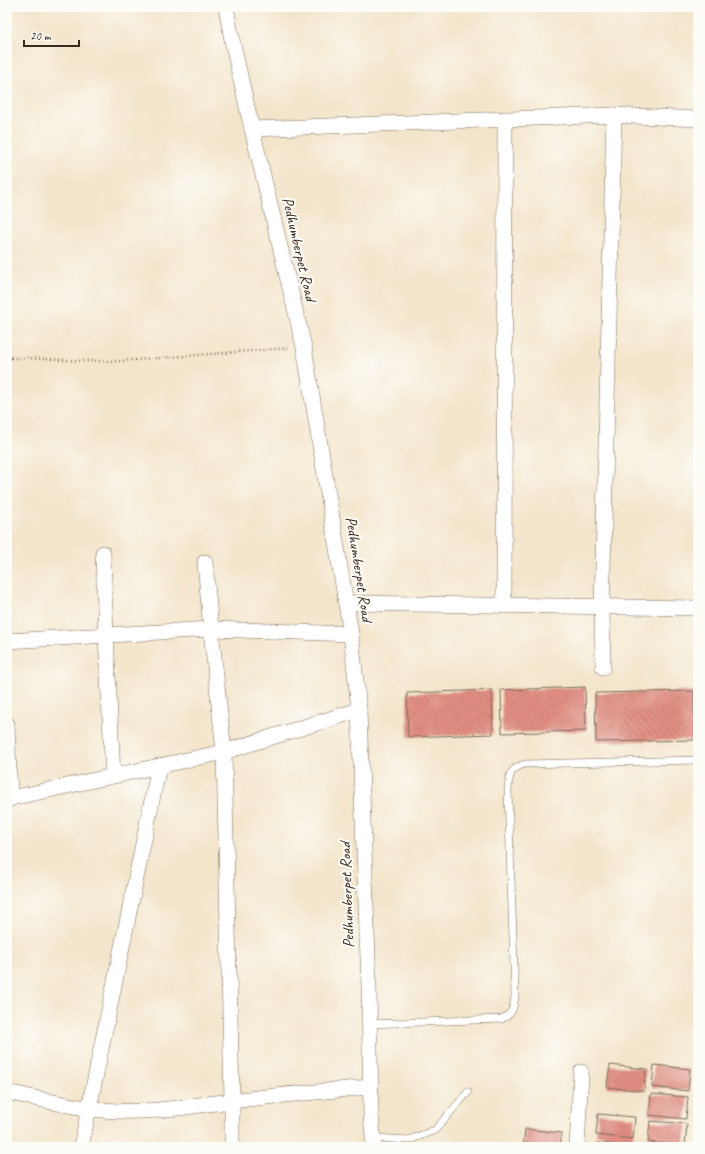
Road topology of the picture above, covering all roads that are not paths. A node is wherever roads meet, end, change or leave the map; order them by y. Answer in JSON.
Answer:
{"nodes":[{"id":1,"x":226,"y":7,"type":"edge"},
{"id":2,"x":614,"y":115,"type":"junction"},
{"id":3,"x":505,"y":119,"type":"junction"},
{"id":4,"x":698,"y":119,"type":"edge"},
{"id":5,"x":252,"y":129,"type":"junction"},
{"id":6,"x":103,"y":553,"type":"dead end"},
{"id":7,"x":206,"y":562,"type":"dead end"},
{"id":8,"x":346,"y":603,"type":"junction"},
{"id":9,"x":504,"y":605,"type":"junction"},
{"id":10,"x":602,"y":607,"type":"junction"},
{"id":11,"x":698,"y":608,"type":"edge"},
{"id":12,"x":211,"y":629,"type":"junction"},
{"id":13,"x":351,"y":634,"type":"junction"},
{"id":14,"x":106,"y":635,"type":"junction"},
{"id":15,"x":7,"y":641,"type":"edge"},
{"id":16,"x":603,"y":667,"type":"dead end"},
{"id":17,"x":359,"y":710,"type":"junction"},
{"id":18,"x":7,"y":724,"type":"edge"},
{"id":19,"x":224,"y":752,"type":"junction"},
{"id":20,"x":698,"y":760,"type":"edge"},
{"id":21,"x":159,"y":766,"type":"junction"},
{"id":22,"x":113,"y":776,"type":"junction"},
{"id":23,"x":9,"y":799,"type":"edge"},
{"id":24,"x":369,"y":1024,"type":"junction"},
{"id":25,"x":581,"y":1072,"type":"dead end"},
{"id":26,"x":371,"y":1087,"type":"junction"},
{"id":27,"x":7,"y":1092,"type":"edge"},
{"id":28,"x":468,"y":1092,"type":"dead end"},
{"id":29,"x":232,"y":1101,"type":"junction"},
{"id":30,"x":89,"y":1108,"type":"junction"},
{"id":31,"x":374,"y":1142,"type":"edge"},
{"id":32,"x":81,"y":1147,"type":"edge"},
{"id":33,"x":232,"y":1147,"type":"edge"},
{"id":34,"x":577,"y":1147,"type":"edge"}],
"edges":[{"from":1,"to":5,"type":"street","name":"Pedhumberpet Road"},
{"from":2,"to":3,"type":"street"},
{"from":2,"to":4,"type":"street"},
{"from":2,"to":10,"type":"street"},
{"from":3,"to":5,"type":"street"},
{"from":3,"to":9,"type":"street"},
{"from":5,"to":8,"type":"street","name":"Pedhumberpet Road"},
{"from":6,"to":14,"type":"street"},
{"from":7,"to":12,"type":"street"},
{"from":8,"to":9,"type":"street"},
{"from":8,"to":13,"type":"street","name":"Pedhumberpet Road"},
{"from":9,"to":10,"type":"street"},
{"from":10,"to":11,"type":"street"},
{"from":10,"to":16,"type":"street"},
{"from":12,"to":13,"type":"street"},
{"from":12,"to":14,"type":"street"},
{"from":12,"to":19,"type":"street"},
{"from":13,"to":17,"type":"street","name":"Pedhumberpet Road"},
{"from":14,"to":15,"type":"street"},
{"from":14,"to":22,"type":"street"},
{"from":17,"to":19,"type":"street"},
{"from":17,"to":24,"type":"street","name":"Pedhumberpet Road"},
{"from":18,"to":23,"type":"street"},
{"from":19,"to":21,"type":"street"},
{"from":19,"to":29,"type":"street"},
{"from":20,"to":24,"type":"lane"},
{"from":21,"to":22,"type":"street"},
{"from":21,"to":30,"type":"street"},
{"from":22,"to":23,"type":"street"},
{"from":24,"to":26,"type":"street","name":"Pedhumberpet Road"},
{"from":25,"to":34,"type":"street"},
{"from":26,"to":29,"type":"street"},
{"from":26,"to":31,"type":"street","name":"Pedhumberpet Road"},
{"from":27,"to":30,"type":"street"},
{"from":28,"to":31,"type":"lane"},
{"from":29,"to":30,"type":"street"},
{"from":29,"to":33,"type":"street"},
{"from":30,"to":32,"type":"street"}]}
